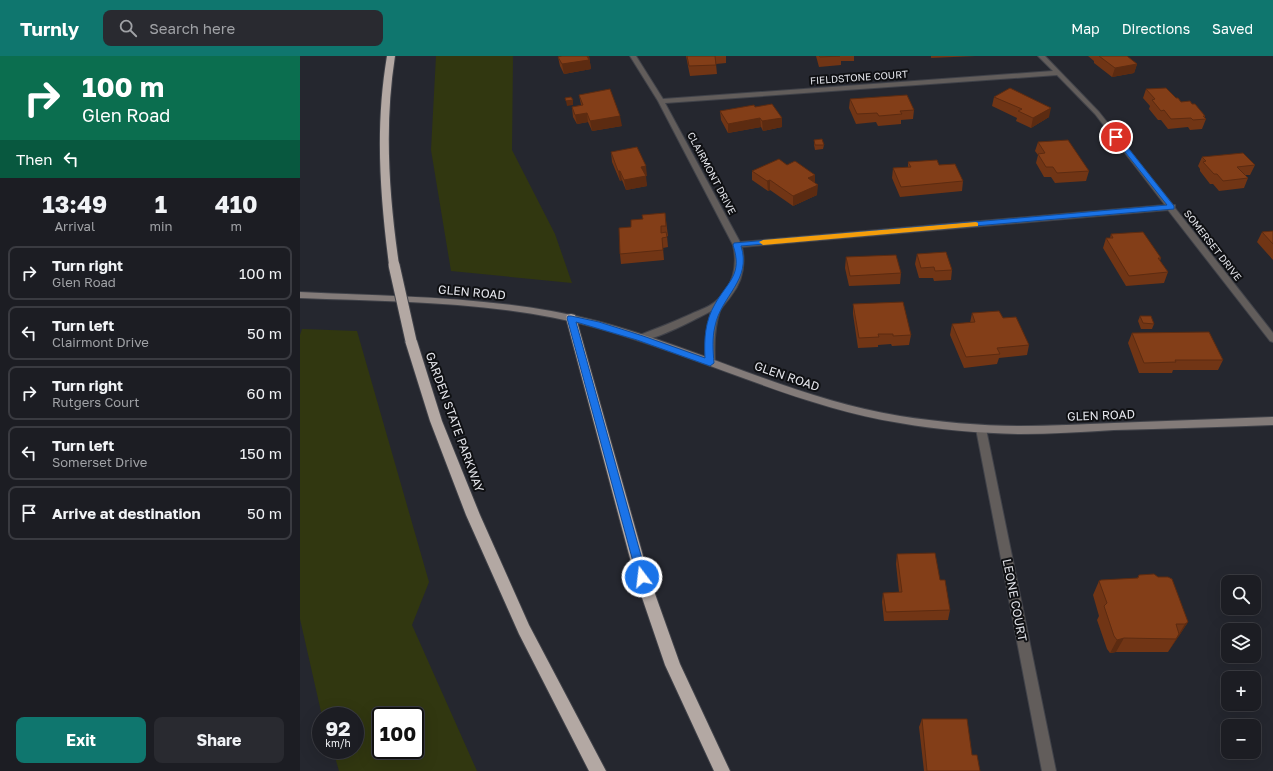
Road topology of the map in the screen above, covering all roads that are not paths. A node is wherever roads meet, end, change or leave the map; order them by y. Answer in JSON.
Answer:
{"nodes":[{"id":1,"x":391,"y":56,"type":"edge"},
{"id":2,"x":633,"y":56,"type":"edge"},
{"id":3,"x":1041,"y":56,"type":"edge"},
{"id":4,"x":1058,"y":73,"type":"junction"},
{"id":5,"x":661,"y":100,"type":"junction"},
{"id":6,"x":1172,"y":207,"type":"junction"},
{"id":7,"x":737,"y":245,"type":"junction"},
{"id":8,"x":300,"y":295,"type":"edge"},
{"id":9,"x":719,"y":304,"type":"junction"},
{"id":10,"x":571,"y":318,"type":"junction"},
{"id":11,"x":640,"y":338,"type":"junction"},
{"id":12,"x":1273,"y":339,"type":"edge"},
{"id":13,"x":710,"y":363,"type":"junction"},
{"id":14,"x":1273,"y":421,"type":"edge"},
{"id":15,"x":981,"y":429,"type":"junction"},
{"id":16,"x":598,"y":771,"type":"edge"},
{"id":17,"x":722,"y":771,"type":"edge"},
{"id":18,"x":1049,"y":771,"type":"edge"}],
"edges":[{"from":1,"to":16,"type":"highway","name":"GARDEN STATE PARKWAY","bridge":true},
{"from":2,"to":5,"type":"street","name":"CLAIRMONT DRIVE"},
{"from":3,"to":4,"type":"street","name":"SOMERSET DRIVE"},
{"from":4,"to":5,"type":"street","name":"FIELDSTONE COURT"},
{"from":4,"to":6,"type":"street","name":"SOMERSET DRIVE"},
{"from":5,"to":7,"type":"street","name":"CLAIRMONT DRIVE"},
{"from":6,"to":7,"type":"street"},
{"from":6,"to":12,"type":"street","name":"SOMERSET DRIVE"},
{"from":7,"to":9,"type":"street","name":"CLAIRMONT DRIVE"},
{"from":8,"to":10,"type":"main road","name":"GLEN ROAD"},
{"from":9,"to":11,"type":"street","name":"CLAIRMONT DRIVE"},
{"from":9,"to":13,"type":"street","name":"CLAIRMONT DRIVE"},
{"from":10,"to":11,"type":"main road","name":"GLEN ROAD"},
{"from":10,"to":17,"type":"highway"},
{"from":11,"to":13,"type":"main road","name":"GLEN ROAD"},
{"from":13,"to":15,"type":"main road","name":"GLEN ROAD"},
{"from":14,"to":15,"type":"main road","name":"GLEN ROAD"},
{"from":15,"to":18,"type":"street","name":"LEONE COURT"}]}
